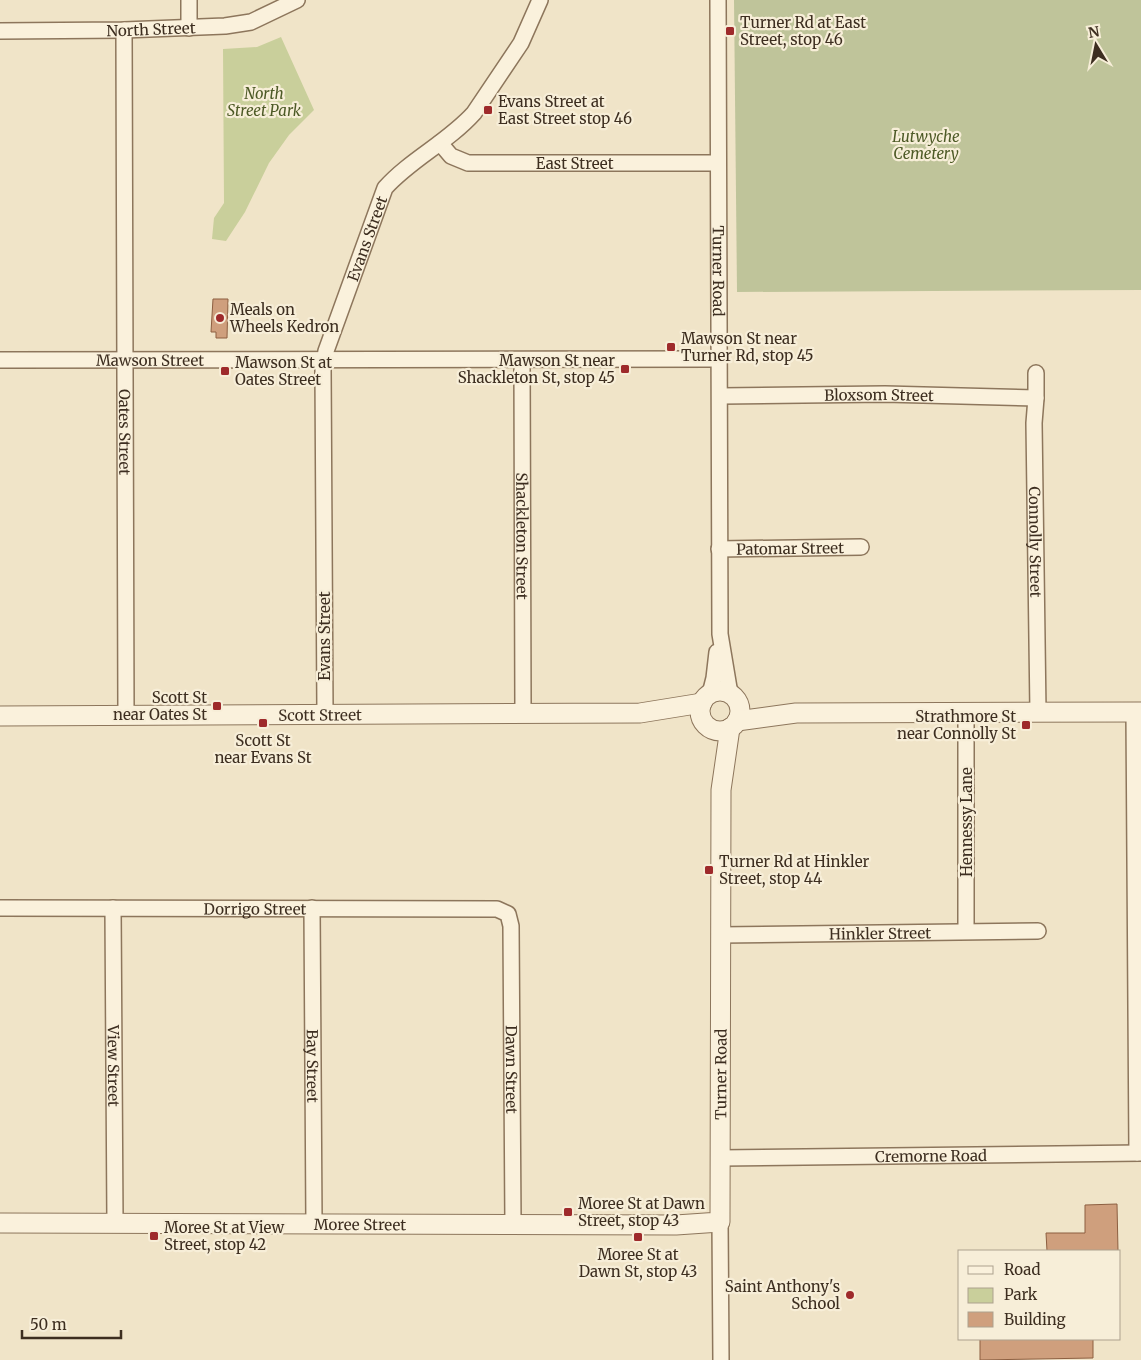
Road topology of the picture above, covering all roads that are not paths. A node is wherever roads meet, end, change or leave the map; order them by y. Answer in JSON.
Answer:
{"nodes":[{"id":1,"x":189,"y":0,"type":"edge"},
{"id":2,"x":297,"y":0,"type":"edge"},
{"id":3,"x":540,"y":0,"type":"edge"},
{"id":4,"x":718,"y":0,"type":"edge"},
{"id":5,"x":189,"y":28,"type":"junction"},
{"id":6,"x":124,"y":30,"type":"junction"},
{"id":7,"x":0,"y":31,"type":"edge"},
{"id":8,"x":440,"y":142,"type":"junction"},
{"id":9,"x":718,"y":163,"type":"junction"},
{"id":10,"x":720,"y":359,"type":"junction"},
{"id":11,"x":0,"y":360,"type":"edge"},
{"id":12,"x":124,"y":360,"type":"junction"},
{"id":13,"x":324,"y":360,"type":"junction"},
{"id":14,"x":522,"y":360,"type":"junction"},
{"id":15,"x":1036,"y":373,"type":"dead end"},
{"id":16,"x":720,"y":396,"type":"junction"},
{"id":17,"x":1036,"y":398,"type":"junction"},
{"id":18,"x":861,"y":547,"type":"dead end"},
{"id":19,"x":719,"y":549,"type":"junction"},
{"id":20,"x":720,"y":634,"type":"junction"},
{"id":21,"x":734,"y":698,"type":"junction"},
{"id":22,"x":706,"y":711,"type":"junction"},
{"id":23,"x":966,"y":712,"type":"junction"},
{"id":24,"x":1038,"y":712,"type":"junction"},
{"id":25,"x":1138,"y":712,"type":"edge"},
{"id":26,"x":325,"y":713,"type":"junction"},
{"id":27,"x":523,"y":713,"type":"junction"},
{"id":28,"x":796,"y":713,"type":"junction"},
{"id":29,"x":0,"y":716,"type":"edge"},
{"id":30,"x":126,"y":716,"type":"junction"},
{"id":31,"x":734,"y":725,"type":"junction"},
{"id":32,"x":721,"y":790,"type":"junction"},
{"id":33,"x":0,"y":908,"type":"edge"},
{"id":34,"x":113,"y":908,"type":"junction"},
{"id":35,"x":312,"y":908,"type":"junction"},
{"id":36,"x":508,"y":914,"type":"joint"},
{"id":37,"x":966,"y":931,"type":"junction"},
{"id":38,"x":1038,"y":931,"type":"dead end"},
{"id":39,"x":720,"y":935,"type":"junction"},
{"id":40,"x":1139,"y":1153,"type":"edge"},
{"id":41,"x":721,"y":1158,"type":"junction"},
{"id":42,"x":720,"y":1222,"type":"junction"},
{"id":43,"x":0,"y":1223,"type":"edge"},
{"id":44,"x":115,"y":1224,"type":"junction"},
{"id":45,"x":314,"y":1224,"type":"junction"},
{"id":46,"x":513,"y":1224,"type":"junction"},
{"id":47,"x":721,"y":1360,"type":"edge"}],
"edges":[{"from":1,"to":5,"type":"street"},
{"from":2,"to":5,"type":"street","name":"North Street"},
{"from":3,"to":8,"type":"street","name":"Evans Street"},
{"from":4,"to":9,"type":"street","name":"Turner Road"},
{"from":5,"to":6,"type":"street","name":"North Street"},
{"from":6,"to":7,"type":"street","name":"North Street"},
{"from":6,"to":12,"type":"street","name":"Oates Street"},
{"from":8,"to":9,"type":"street","name":"East Street"},
{"from":8,"to":13,"type":"street","name":"Evans Street"},
{"from":9,"to":10,"type":"street","name":"Turner Road"},
{"from":10,"to":14,"type":"street","name":"Mawson Street"},
{"from":10,"to":16,"type":"street","name":"Turner Road"},
{"from":11,"to":12,"type":"street","name":"Mawson Street"},
{"from":12,"to":13,"type":"street","name":"Mawson Street"},
{"from":12,"to":30,"type":"street","name":"Oates Street"},
{"from":13,"to":14,"type":"street","name":"Mawson Street"},
{"from":13,"to":26,"type":"street","name":"Evans Street"},
{"from":14,"to":27,"type":"street","name":"Shackleton Street"},
{"from":15,"to":17,"type":"street","name":"Connolly Street"},
{"from":16,"to":17,"type":"street","name":"Bloxsom Street"},
{"from":16,"to":19,"type":"street","name":"Turner Road"},
{"from":17,"to":24,"type":"street","name":"Connolly Street"},
{"from":18,"to":19,"type":"street","name":"Patomar Street"},
{"from":19,"to":20,"type":"street","name":"Turner Road"},
{"from":20,"to":21,"type":"street","name":"Turner Road"},
{"from":20,"to":22,"type":"street","name":"Turner Road"},
{"from":21,"to":22,"type":"street"},
{"from":21,"to":28,"type":"street"},
{"from":21,"to":31,"type":"street","name":"Turner Road"},
{"from":22,"to":27,"type":"street","name":"Scott Street"},
{"from":22,"to":31,"type":"street"},
{"from":22,"to":32,"type":"street","name":"Turner Road"},
{"from":23,"to":24,"type":"street"},
{"from":23,"to":28,"type":"street"},
{"from":23,"to":37,"type":"street","name":"Hennessy Lane"},
{"from":24,"to":25,"type":"street"},
{"from":25,"to":40,"type":"street"},
{"from":26,"to":27,"type":"street","name":"Scott Street"},
{"from":26,"to":30,"type":"street","name":"Scott Street"},
{"from":28,"to":31,"type":"street"},
{"from":29,"to":30,"type":"street","name":"Scott Street"},
{"from":31,"to":32,"type":"street","name":"Turner Road"},
{"from":32,"to":39,"type":"street","name":"Turner Road"},
{"from":33,"to":34,"type":"street","name":"Dorrigo Street"},
{"from":34,"to":35,"type":"street","name":"Dorrigo Street"},
{"from":34,"to":44,"type":"street","name":"View Street"},
{"from":35,"to":36,"type":"street","name":"Dorrigo Street"},
{"from":35,"to":45,"type":"street","name":"Bay Street"},
{"from":36,"to":46,"type":"street","name":"Dawn Street"},
{"from":37,"to":38,"type":"street","name":"Hinkler Street"},
{"from":37,"to":39,"type":"street","name":"Hinkler Street"},
{"from":39,"to":41,"type":"street","name":"Turner Road"},
{"from":40,"to":41,"type":"street","name":"Cremorne Road"},
{"from":41,"to":42,"type":"street","name":"Turner Road"},
{"from":42,"to":46,"type":"street","name":"Moree Street"},
{"from":42,"to":47,"type":"street","name":"Turner Road"},
{"from":43,"to":44,"type":"street","name":"Moree Street"},
{"from":44,"to":45,"type":"street","name":"Moree Street"},
{"from":45,"to":46,"type":"street","name":"Moree Street"}]}
